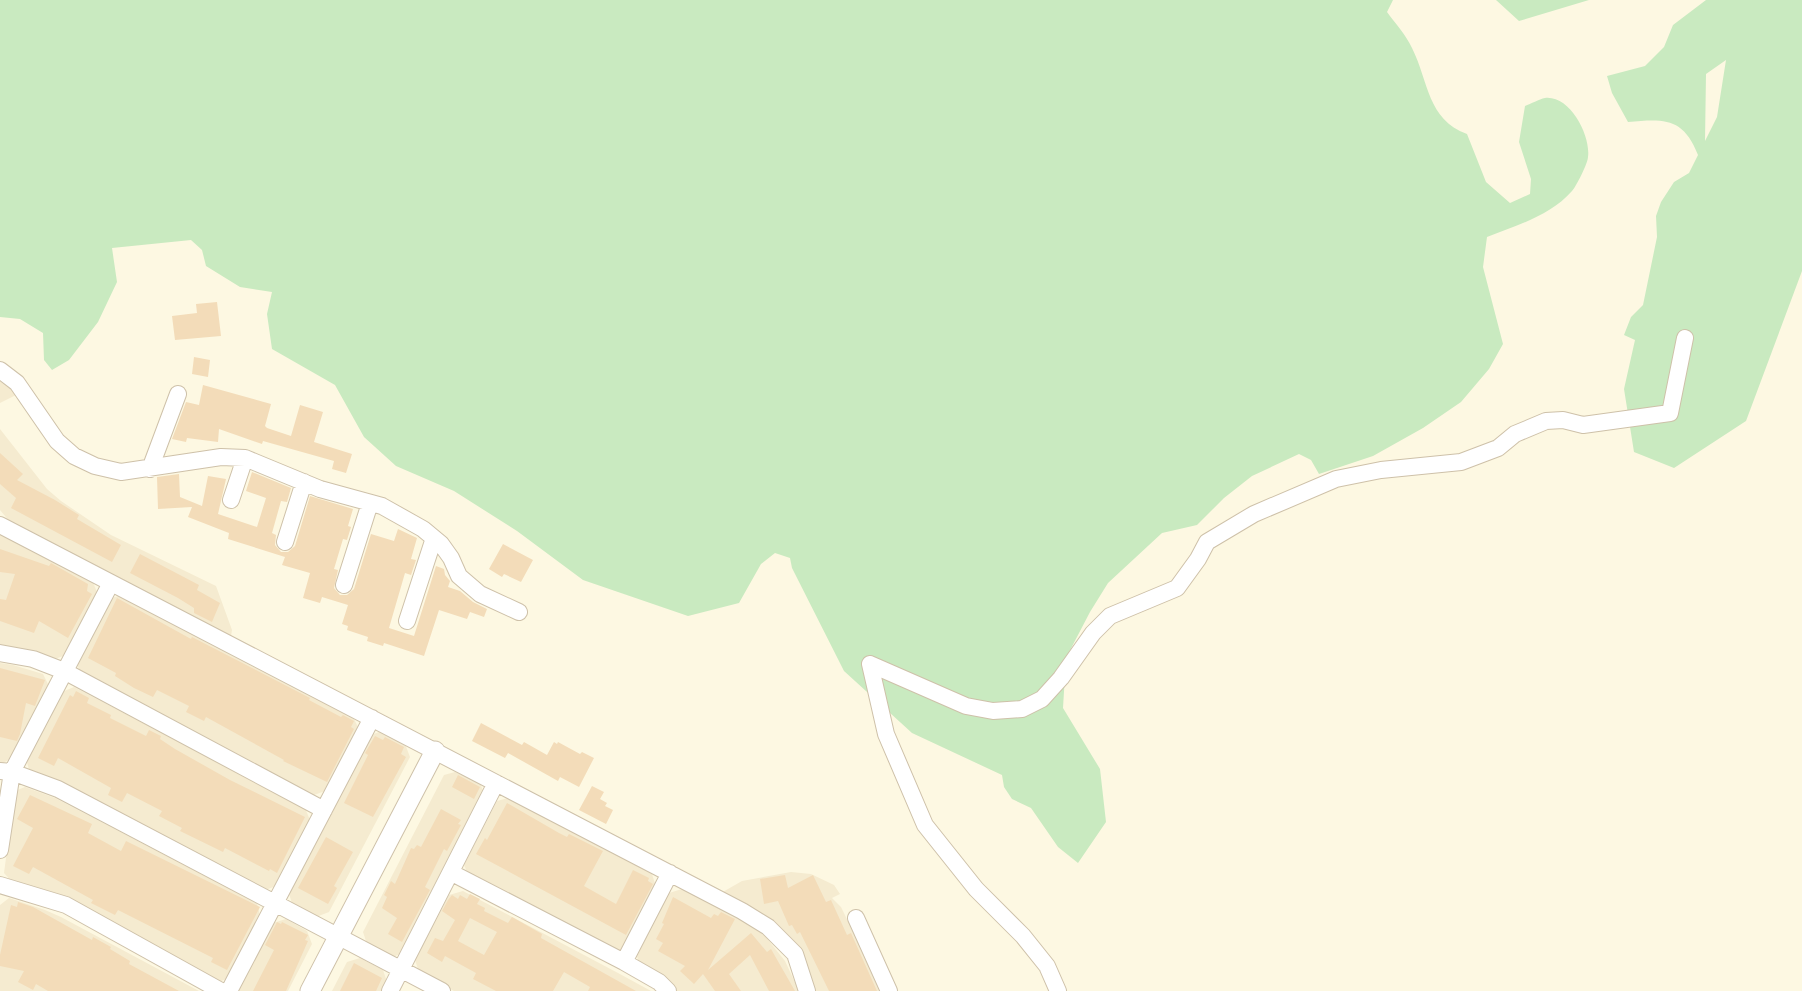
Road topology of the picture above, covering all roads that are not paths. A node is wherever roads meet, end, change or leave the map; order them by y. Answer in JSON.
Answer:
{"nodes":[{"id":1,"x":1685,"y":338,"type":"dead end"},
{"id":2,"x":0,"y":370,"type":"edge"},
{"id":3,"x":178,"y":394,"type":"dead end"},
{"id":4,"x":245,"y":458,"type":"junction"},
{"id":5,"x":150,"y":469,"type":"junction"},
{"id":6,"x":304,"y":482,"type":"junction"},
{"id":7,"x":231,"y":500,"type":"dead end"},
{"id":8,"x":370,"y":503,"type":"junction"},
{"id":9,"x":0,"y":525,"type":"edge"},
{"id":10,"x":433,"y":538,"type":"junction"},
{"id":11,"x":285,"y":542,"type":"dead end"},
{"id":12,"x":111,"y":583,"type":"junction"},
{"id":13,"x":344,"y":585,"type":"dead end"},
{"id":14,"x":519,"y":612,"type":"dead end"},
{"id":15,"x":407,"y":621,"type":"dead end"},
{"id":16,"x":0,"y":653,"type":"edge"},
{"id":17,"x":64,"y":671,"type":"junction"},
{"id":18,"x":372,"y":718,"type":"junction"},
{"id":19,"x":435,"y":751,"type":"junction"},
{"id":20,"x":6,"y":772,"type":"edge"},
{"id":21,"x":496,"y":783,"type":"junction"},
{"id":22,"x":324,"y":810,"type":"junction"},
{"id":23,"x":0,"y":850,"type":"edge"},
{"id":24,"x":452,"y":873,"type":"junction"},
{"id":25,"x":670,"y":873,"type":"junction"},
{"id":26,"x":0,"y":885,"type":"edge"},
{"id":27,"x":275,"y":904,"type":"junction"},
{"id":28,"x":856,"y":918,"type":"dead end"},
{"id":29,"x":339,"y":937,"type":"junction"},
{"id":30,"x":624,"y":962,"type":"junction"},
{"id":31,"x":400,"y":969,"type":"junction"},
{"id":32,"x":220,"y":991,"type":"edge"},
{"id":33,"x":229,"y":991,"type":"edge"},
{"id":34,"x":310,"y":991,"type":"edge"},
{"id":35,"x":390,"y":991,"type":"edge"},
{"id":36,"x":442,"y":991,"type":"edge"},
{"id":37,"x":668,"y":991,"type":"edge"},
{"id":38,"x":807,"y":991,"type":"edge"},
{"id":39,"x":889,"y":991,"type":"edge"},
{"id":40,"x":1058,"y":991,"type":"edge"}],
"edges":[{"from":1,"to":40,"type":"street"},
{"from":2,"to":5,"type":"street"},
{"from":3,"to":5,"type":"street"},
{"from":4,"to":5,"type":"street"},
{"from":4,"to":6,"type":"street"},
{"from":4,"to":7,"type":"street"},
{"from":6,"to":8,"type":"street"},
{"from":6,"to":11,"type":"street"},
{"from":8,"to":10,"type":"street"},
{"from":8,"to":13,"type":"street"},
{"from":9,"to":12,"type":"street"},
{"from":10,"to":14,"type":"street"},
{"from":10,"to":15,"type":"street"},
{"from":12,"to":17,"type":"street"},
{"from":12,"to":18,"type":"street"},
{"from":16,"to":17,"type":"street"},
{"from":17,"to":20,"type":"street"},
{"from":17,"to":22,"type":"street"},
{"from":18,"to":19,"type":"street"},
{"from":18,"to":22,"type":"street"},
{"from":19,"to":21,"type":"street"},
{"from":19,"to":29,"type":"street"},
{"from":20,"to":23,"type":"street"},
{"from":20,"to":27,"type":"street"},
{"from":21,"to":24,"type":"street"},
{"from":21,"to":25,"type":"street"},
{"from":22,"to":27,"type":"street"},
{"from":24,"to":30,"type":"street"},
{"from":24,"to":31,"type":"street"},
{"from":25,"to":30,"type":"street"},
{"from":25,"to":38,"type":"street"},
{"from":26,"to":32,"type":"street"},
{"from":27,"to":29,"type":"street"},
{"from":27,"to":33,"type":"street"},
{"from":28,"to":39,"type":"street"},
{"from":29,"to":31,"type":"street"},
{"from":29,"to":34,"type":"street"},
{"from":30,"to":37,"type":"street"},
{"from":31,"to":35,"type":"street"},
{"from":31,"to":36,"type":"street"}]}
